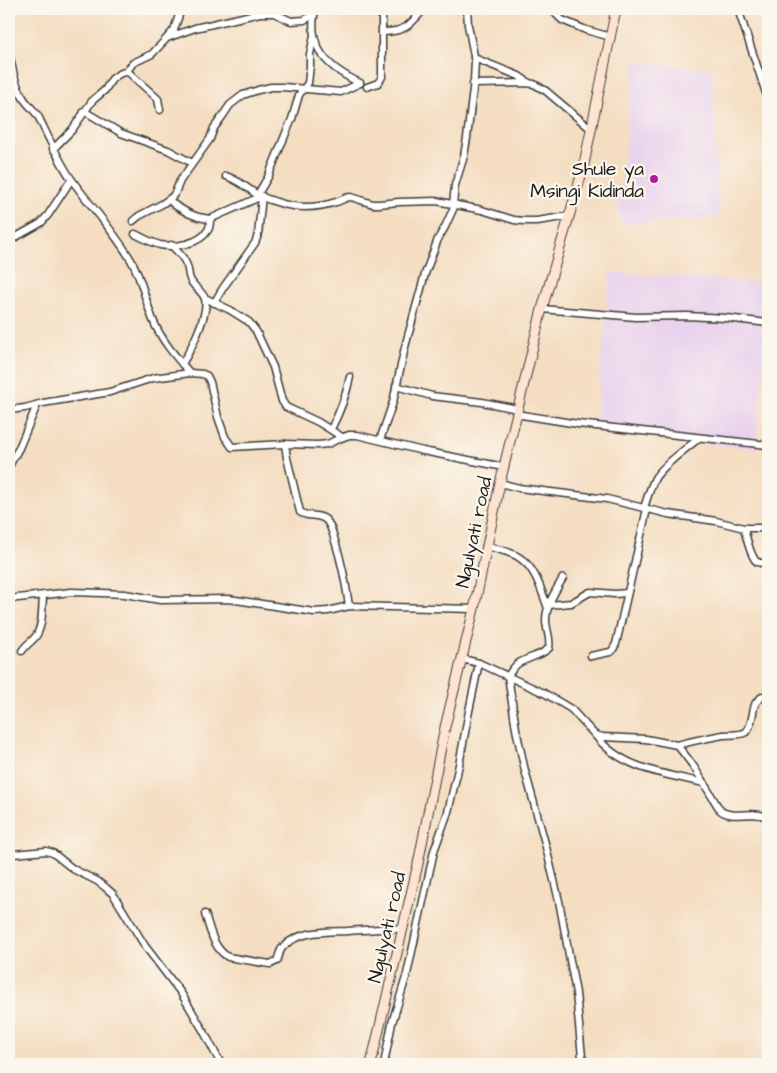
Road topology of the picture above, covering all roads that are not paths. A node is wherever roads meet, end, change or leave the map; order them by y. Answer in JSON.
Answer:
{"nodes":[{"id":1,"x":181,"y":9,"type":"edge"},
{"id":2,"x":384,"y":9,"type":"edge"},
{"id":3,"x":424,"y":9,"type":"edge"},
{"id":4,"x":467,"y":9,"type":"edge"},
{"id":5,"x":551,"y":9,"type":"edge"},
{"id":6,"x":616,"y":9,"type":"edge"},
{"id":7,"x":738,"y":9,"type":"edge"},
{"id":8,"x":272,"y":11,"type":"edge"},
{"id":9,"x":315,"y":12,"type":"edge"},
{"id":10,"x":382,"y":32,"type":"junction"},
{"id":11,"x":314,"y":36,"type":"junction"},
{"id":12,"x":611,"y":37,"type":"junction"},
{"id":13,"x":167,"y":38,"type":"junction"},
{"id":14,"x":9,"y":52,"type":"edge"},
{"id":15,"x":474,"y":58,"type":"junction"},
{"id":16,"x":127,"y":71,"type":"junction"},
{"id":17,"x":12,"y":77,"type":"edge"},
{"id":18,"x":529,"y":83,"type":"junction"},
{"id":19,"x":473,"y":84,"type":"junction"},
{"id":20,"x":367,"y":87,"type":"dead end"},
{"id":21,"x":304,"y":89,"type":"junction"},
{"id":22,"x":768,"y":99,"type":"edge"},
{"id":23,"x":160,"y":110,"type":"dead end"},
{"id":24,"x":84,"y":111,"type":"junction"},
{"id":25,"x":592,"y":129,"type":"junction"},
{"id":26,"x":53,"y":148,"type":"junction"},
{"id":27,"x":192,"y":163,"type":"junction"},
{"id":28,"x":226,"y":176,"type":"dead end"},
{"id":29,"x":71,"y":180,"type":"junction"},
{"id":30,"x":260,"y":195,"type":"junction"},
{"id":31,"x":169,"y":200,"type":"junction"},
{"id":32,"x":454,"y":205,"type":"junction"},
{"id":33,"x":569,"y":216,"type":"junction"},
{"id":34,"x":210,"y":219,"type":"junction"},
{"id":35,"x":134,"y":221,"type":"dead end"},
{"id":36,"x":135,"y":234,"type":"dead end"},
{"id":37,"x":9,"y":241,"type":"edge"},
{"id":38,"x":171,"y":245,"type":"junction"},
{"id":39,"x":205,"y":298,"type":"junction"},
{"id":40,"x":214,"y":303,"type":"junction"},
{"id":41,"x":542,"y":309,"type":"junction"},
{"id":42,"x":768,"y":323,"type":"edge"},
{"id":43,"x":182,"y":364,"type":"junction"},
{"id":44,"x":190,"y":373,"type":"junction"},
{"id":45,"x":350,"y":377,"type":"dead end"},
{"id":46,"x":396,"y":386,"type":"junction"},
{"id":47,"x":37,"y":405,"type":"junction"},
{"id":48,"x":9,"y":410,"type":"edge"},
{"id":49,"x":517,"y":412,"type":"junction"},
{"id":50,"x":331,"y":429,"type":"junction"},
{"id":51,"x":342,"y":437,"type":"junction"},
{"id":52,"x":699,"y":438,"type":"junction"},
{"id":53,"x":380,"y":440,"type":"junction"},
{"id":54,"x":286,"y":444,"type":"junction"},
{"id":55,"x":768,"y":445,"type":"edge"},
{"id":56,"x":9,"y":466,"type":"edge"},
{"id":57,"x":504,"y":467,"type":"junction"},
{"id":58,"x":500,"y":483,"type":"junction"},
{"id":59,"x":645,"y":508,"type":"junction"},
{"id":60,"x":768,"y":527,"type":"edge"},
{"id":61,"x":744,"y":528,"type":"junction"},
{"id":62,"x":486,"y":546,"type":"junction"},
{"id":63,"x":768,"y":563,"type":"edge"},
{"id":64,"x":563,"y":578,"type":"dead end"},
{"id":65,"x":628,"y":593,"type":"junction"},
{"id":66,"x":43,"y":596,"type":"junction"},
{"id":67,"x":9,"y":599,"type":"edge"},
{"id":68,"x":348,"y":606,"type":"junction"},
{"id":69,"x":549,"y":606,"type":"junction"},
{"id":70,"x":474,"y":609,"type":"junction"},
{"id":71,"x":22,"y":651,"type":"dead end"},
{"id":72,"x":591,"y":656,"type":"dead end"},
{"id":73,"x":462,"y":658,"type":"junction"},
{"id":74,"x":479,"y":663,"type":"junction"},
{"id":75,"x":508,"y":676,"type":"junction"},
{"id":76,"x":768,"y":694,"type":"edge"},
{"id":77,"x":595,"y":734,"type":"junction"},
{"id":78,"x":677,"y":745,"type":"junction"},
{"id":79,"x":704,"y":783,"type":"junction"},
{"id":80,"x":768,"y":818,"type":"edge"},
{"id":81,"x":13,"y":854,"type":"dead end"},
{"id":82,"x":205,"y":914,"type":"dead end"},
{"id":83,"x":402,"y":929,"type":"junction"},
{"id":84,"x":222,"y":1064,"type":"edge"},
{"id":85,"x":371,"y":1064,"type":"edge"},
{"id":86,"x":384,"y":1064,"type":"edge"},
{"id":87,"x":587,"y":1064,"type":"edge"}],
"edges":[{"from":1,"to":13,"type":"street"},
{"from":2,"to":10,"type":"street"},
{"from":3,"to":10,"type":"street"},
{"from":4,"to":15,"type":"street"},
{"from":5,"to":12,"type":"street"},
{"from":6,"to":12,"type":"main road","name":"Ngulyati road"},
{"from":7,"to":22,"type":"street"},
{"from":8,"to":9,"type":"street"},
{"from":8,"to":13,"type":"street"},
{"from":9,"to":11,"type":"street"},
{"from":10,"to":20,"type":"street"},
{"from":11,"to":21,"type":"street"},
{"from":11,"to":21,"type":"street"},
{"from":12,"to":25,"type":"main road","name":"Ngulyati road"},
{"from":13,"to":16,"type":"street"},
{"from":14,"to":17,"type":"street"},
{"from":15,"to":18,"type":"street"},
{"from":15,"to":19,"type":"street"},
{"from":16,"to":23,"type":"street"},
{"from":16,"to":24,"type":"street"},
{"from":17,"to":26,"type":"street"},
{"from":18,"to":19,"type":"street"},
{"from":18,"to":25,"type":"street"},
{"from":19,"to":32,"type":"street"},
{"from":21,"to":27,"type":"street"},
{"from":21,"to":30,"type":"street"},
{"from":24,"to":26,"type":"street"},
{"from":24,"to":27,"type":"street"},
{"from":25,"to":33,"type":"main road","name":"Ngulyati road"},
{"from":26,"to":29,"type":"street"},
{"from":27,"to":31,"type":"street"},
{"from":28,"to":30,"type":"street"},
{"from":29,"to":37,"type":"street"},
{"from":29,"to":43,"type":"street"},
{"from":30,"to":32,"type":"street"},
{"from":30,"to":34,"type":"street"},
{"from":30,"to":40,"type":"street"},
{"from":31,"to":34,"type":"street"},
{"from":31,"to":35,"type":"street"},
{"from":32,"to":33,"type":"street"},
{"from":32,"to":46,"type":"street"},
{"from":33,"to":41,"type":"main road","name":"Ngulyati road"},
{"from":34,"to":38,"type":"street"},
{"from":36,"to":38,"type":"street"},
{"from":38,"to":39,"type":"street"},
{"from":39,"to":40,"type":"street"},
{"from":39,"to":43,"type":"street"},
{"from":40,"to":50,"type":"street"},
{"from":41,"to":42,"type":"street"},
{"from":41,"to":49,"type":"main road","name":"Ngulyati road"},
{"from":43,"to":44,"type":"street"},
{"from":44,"to":47,"type":"street"},
{"from":44,"to":54,"type":"street"},
{"from":45,"to":50,"type":"street"},
{"from":46,"to":49,"type":"street"},
{"from":46,"to":53,"type":"street"},
{"from":47,"to":48,"type":"street"},
{"from":47,"to":56,"type":"street"},
{"from":49,"to":52,"type":"street"},
{"from":49,"to":57,"type":"main road","name":"Ngulyati road"},
{"from":50,"to":51,"type":"street"},
{"from":51,"to":53,"type":"street"},
{"from":51,"to":54,"type":"street"},
{"from":52,"to":55,"type":"street"},
{"from":52,"to":59,"type":"street"},
{"from":53,"to":57,"type":"street"},
{"from":54,"to":68,"type":"street"},
{"from":57,"to":58,"type":"main road","name":"Ngulyati road"},
{"from":58,"to":59,"type":"street"},
{"from":58,"to":62,"type":"main road","name":"Ngulyati road"},
{"from":59,"to":61,"type":"street"},
{"from":59,"to":65,"type":"street"},
{"from":60,"to":61,"type":"street"},
{"from":61,"to":63,"type":"street"},
{"from":62,"to":69,"type":"street"},
{"from":62,"to":70,"type":"main road","name":"Ngulyati road"},
{"from":64,"to":69,"type":"street"},
{"from":65,"to":69,"type":"street"},
{"from":65,"to":72,"type":"street"},
{"from":66,"to":67,"type":"street"},
{"from":66,"to":68,"type":"street"},
{"from":66,"to":71,"type":"street"},
{"from":68,"to":70,"type":"street"},
{"from":69,"to":75,"type":"street"},
{"from":70,"to":73,"type":"main road","name":"Ngulyati road"},
{"from":73,"to":74,"type":"street"},
{"from":73,"to":83,"type":"main road","name":"Ngulyati road"},
{"from":74,"to":75,"type":"street"},
{"from":74,"to":86,"type":"street"},
{"from":75,"to":77,"type":"street"},
{"from":75,"to":87,"type":"street"},
{"from":76,"to":78,"type":"street"},
{"from":77,"to":78,"type":"street"},
{"from":77,"to":79,"type":"street"},
{"from":78,"to":79,"type":"street"},
{"from":79,"to":80,"type":"street"},
{"from":81,"to":84,"type":"street"},
{"from":82,"to":83,"type":"street"},
{"from":83,"to":85,"type":"main road","name":"Ngulyati road"}]}
